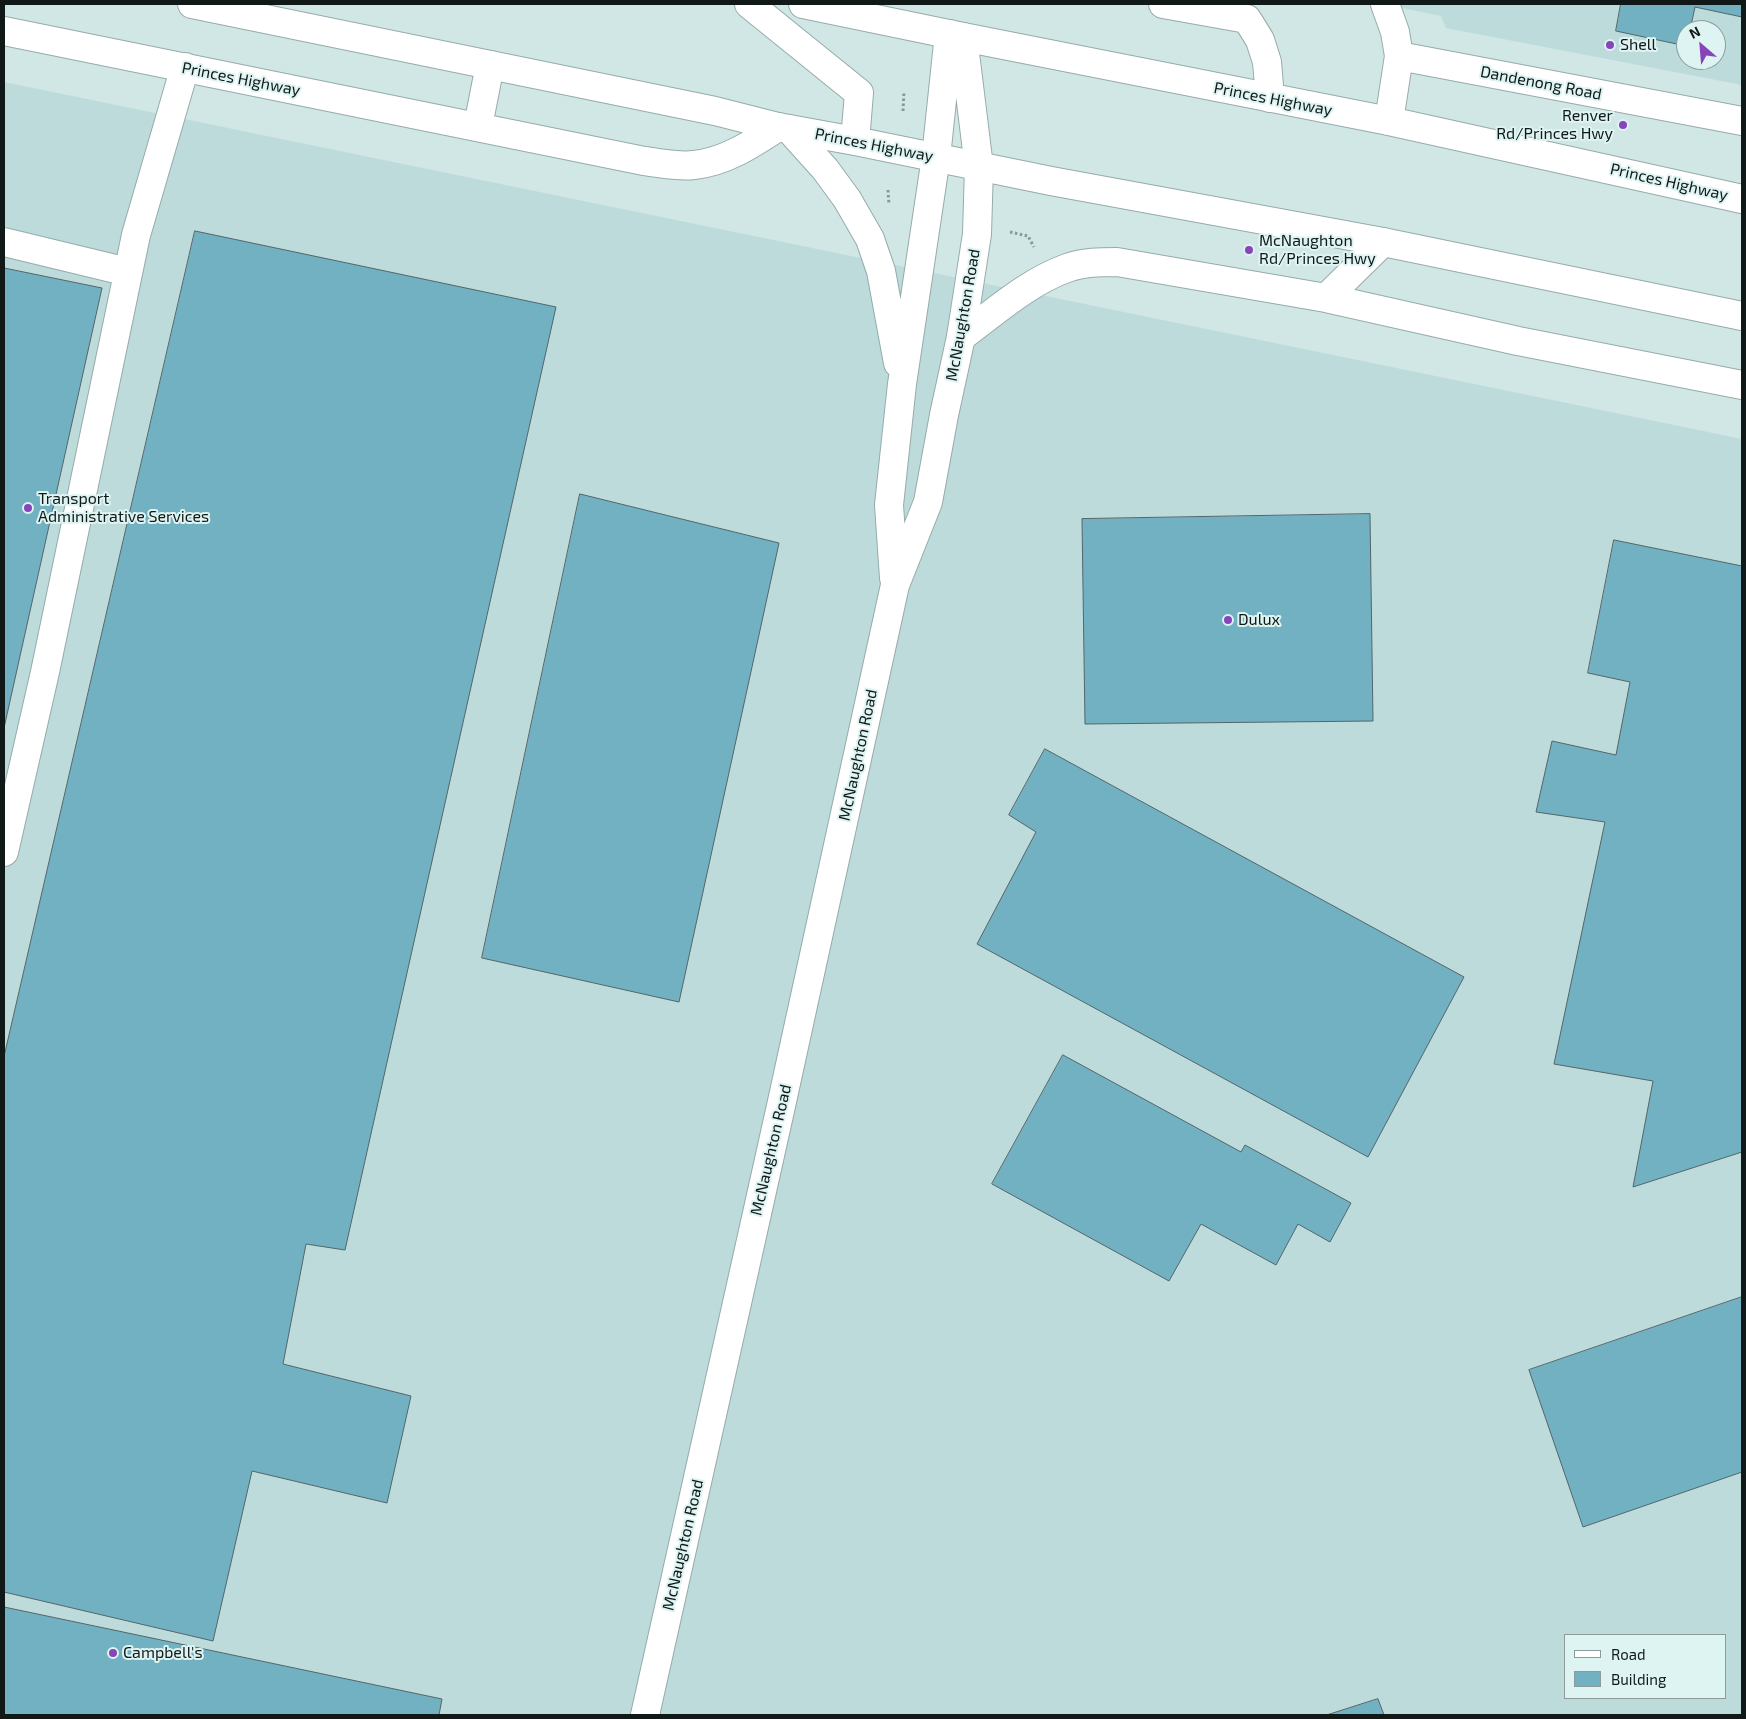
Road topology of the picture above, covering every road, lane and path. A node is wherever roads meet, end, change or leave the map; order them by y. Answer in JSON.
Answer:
{"nodes":[{"id":1,"x":192,"y":4,"type":"edge"},
{"id":2,"x":749,"y":4,"type":"edge"},
{"id":3,"x":803,"y":4,"type":"edge"},
{"id":4,"x":1163,"y":4,"type":"edge"},
{"id":5,"x":1385,"y":4,"type":"edge"},
{"id":6,"x":4,"y":31,"type":"edge"},
{"id":7,"x":956,"y":36,"type":"junction"},
{"id":8,"x":1399,"y":56,"type":"junction"},
{"id":9,"x":490,"y":65,"type":"junction"},
{"id":10,"x":185,"y":67,"type":"junction"},
{"id":11,"x":904,"y":91,"type":"dead end"},
{"id":12,"x":1270,"y":98,"type":"junction"},
{"id":13,"x":903,"y":111,"type":"dead end"},
{"id":14,"x":1389,"y":121,"type":"junction"},
{"id":15,"x":1742,"y":121,"type":"edge"},
{"id":16,"x":478,"y":126,"type":"junction"},
{"id":17,"x":784,"y":128,"type":"junction"},
{"id":18,"x":855,"y":141,"type":"junction"},
{"id":19,"x":936,"y":157,"type":"junction"},
{"id":20,"x":979,"y":167,"type":"junction"},
{"id":21,"x":1742,"y":199,"type":"edge"},
{"id":22,"x":1010,"y":232,"type":"dead end"},
{"id":23,"x":4,"y":242,"type":"edge"},
{"id":24,"x":1384,"y":242,"type":"junction"},
{"id":25,"x":1037,"y":253,"type":"dead end"},
{"id":26,"x":128,"y":272,"type":"junction"},
{"id":27,"x":1326,"y":298,"type":"junction"},
{"id":28,"x":1742,"y":316,"type":"edge"},
{"id":29,"x":961,"y":337,"type":"junction"},
{"id":30,"x":902,"y":384,"type":"junction"},
{"id":31,"x":1742,"y":385,"type":"edge"},
{"id":32,"x":895,"y":585,"type":"junction"},
{"id":33,"x":4,"y":852,"type":"edge"},
{"id":34,"x":645,"y":1715,"type":"edge"}],
"edges":[{"from":1,"to":9,"type":"main road","name":"Princes Highway"},
{"from":2,"to":18,"type":"main road"},
{"from":3,"to":7,"type":"main road","name":"Princes Highway"},
{"from":4,"to":12,"type":"main road"},
{"from":5,"to":8,"type":"main road"},
{"from":6,"to":10,"type":"main road","name":"Princes Highway"},
{"from":7,"to":12,"type":"main road","name":"Princes Highway"},
{"from":7,"to":19,"type":"main road","name":"McNaughton Road"},
{"from":7,"to":20,"type":"main road","name":"McNaughton Road"},
{"from":8,"to":14,"type":"main road"},
{"from":8,"to":15,"type":"main road","name":"Dandenong Road"},
{"from":9,"to":16,"type":"main road"},
{"from":9,"to":17,"type":"main road","name":"Princes Highway"},
{"from":10,"to":16,"type":"main road","name":"Princes Highway"},
{"from":10,"to":26,"type":"main road"},
{"from":11,"to":13,"type":"path"},
{"from":12,"to":14,"type":"main road","name":"Princes Highway"},
{"from":14,"to":21,"type":"main road","name":"Princes Highway"},
{"from":16,"to":17,"type":"main road","name":"Princes Highway"},
{"from":17,"to":18,"type":"main road","name":"Princes Highway"},
{"from":17,"to":30,"type":"main road"},
{"from":18,"to":19,"type":"main road","name":"Princes Highway"},
{"from":19,"to":20,"type":"main road","name":"Princes Highway"},
{"from":19,"to":30,"type":"main road","name":"McNaughton Road"},
{"from":20,"to":24,"type":"main road","name":"Princes Highway"},
{"from":20,"to":29,"type":"main road","name":"McNaughton Road"},
{"from":22,"to":25,"type":"path"},
{"from":23,"to":26,"type":"main road"},
{"from":24,"to":27,"type":"main road"},
{"from":24,"to":28,"type":"main road","name":"Princes Highway"},
{"from":26,"to":33,"type":"main road"},
{"from":27,"to":29,"type":"main road"},
{"from":27,"to":31,"type":"main road"},
{"from":29,"to":32,"type":"main road","name":"McNaughton Road"},
{"from":30,"to":32,"type":"main road","name":"McNaughton Road"},
{"from":32,"to":34,"type":"main road","name":"McNaughton Road"}]}
